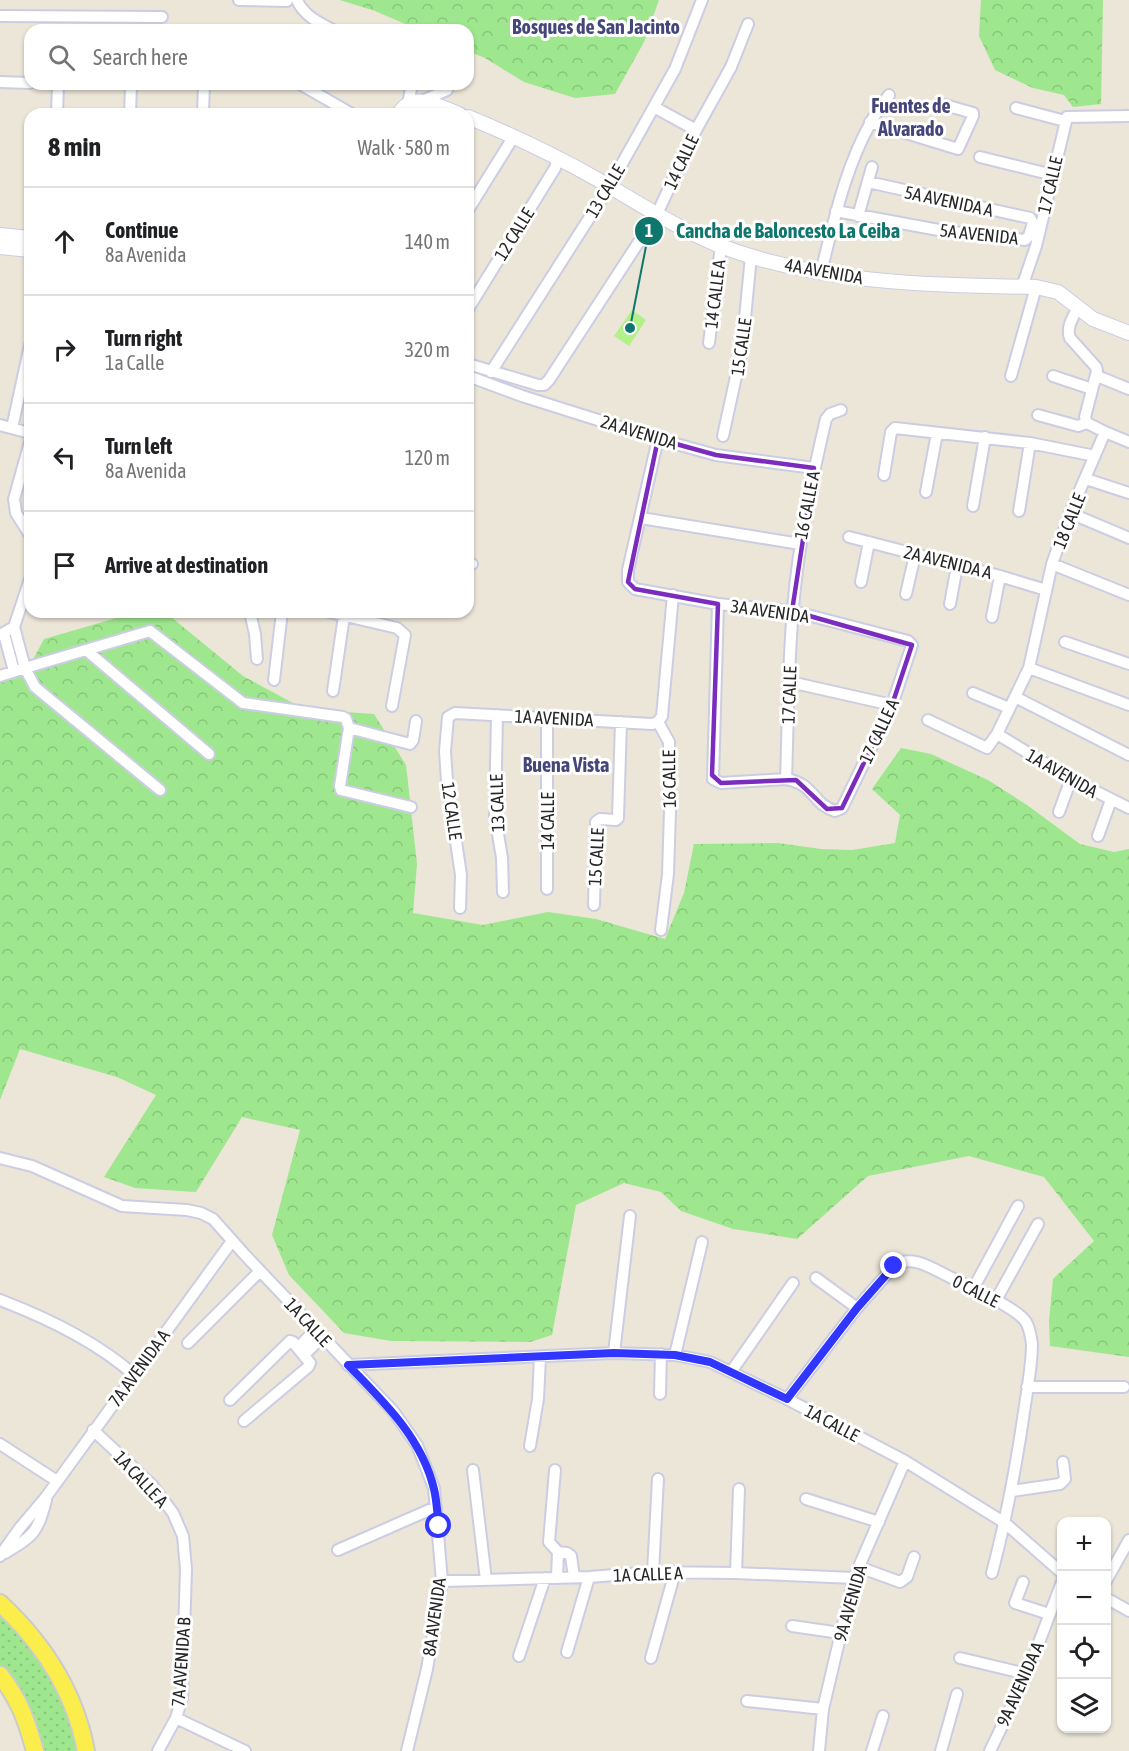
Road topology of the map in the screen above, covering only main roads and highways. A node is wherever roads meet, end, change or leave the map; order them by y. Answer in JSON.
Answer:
{"nodes":[{"id":1,"x":0,"y":1603,"type":"edge"},
{"id":2,"x":0,"y":1675,"type":"edge"},
{"id":3,"x":33,"y":1747,"type":"edge"},
{"id":4,"x":86,"y":1751,"type":"edge"}],
"edges":[{"from":1,"to":4,"type":"main road"},
{"from":2,"to":3,"type":"main road"}]}
